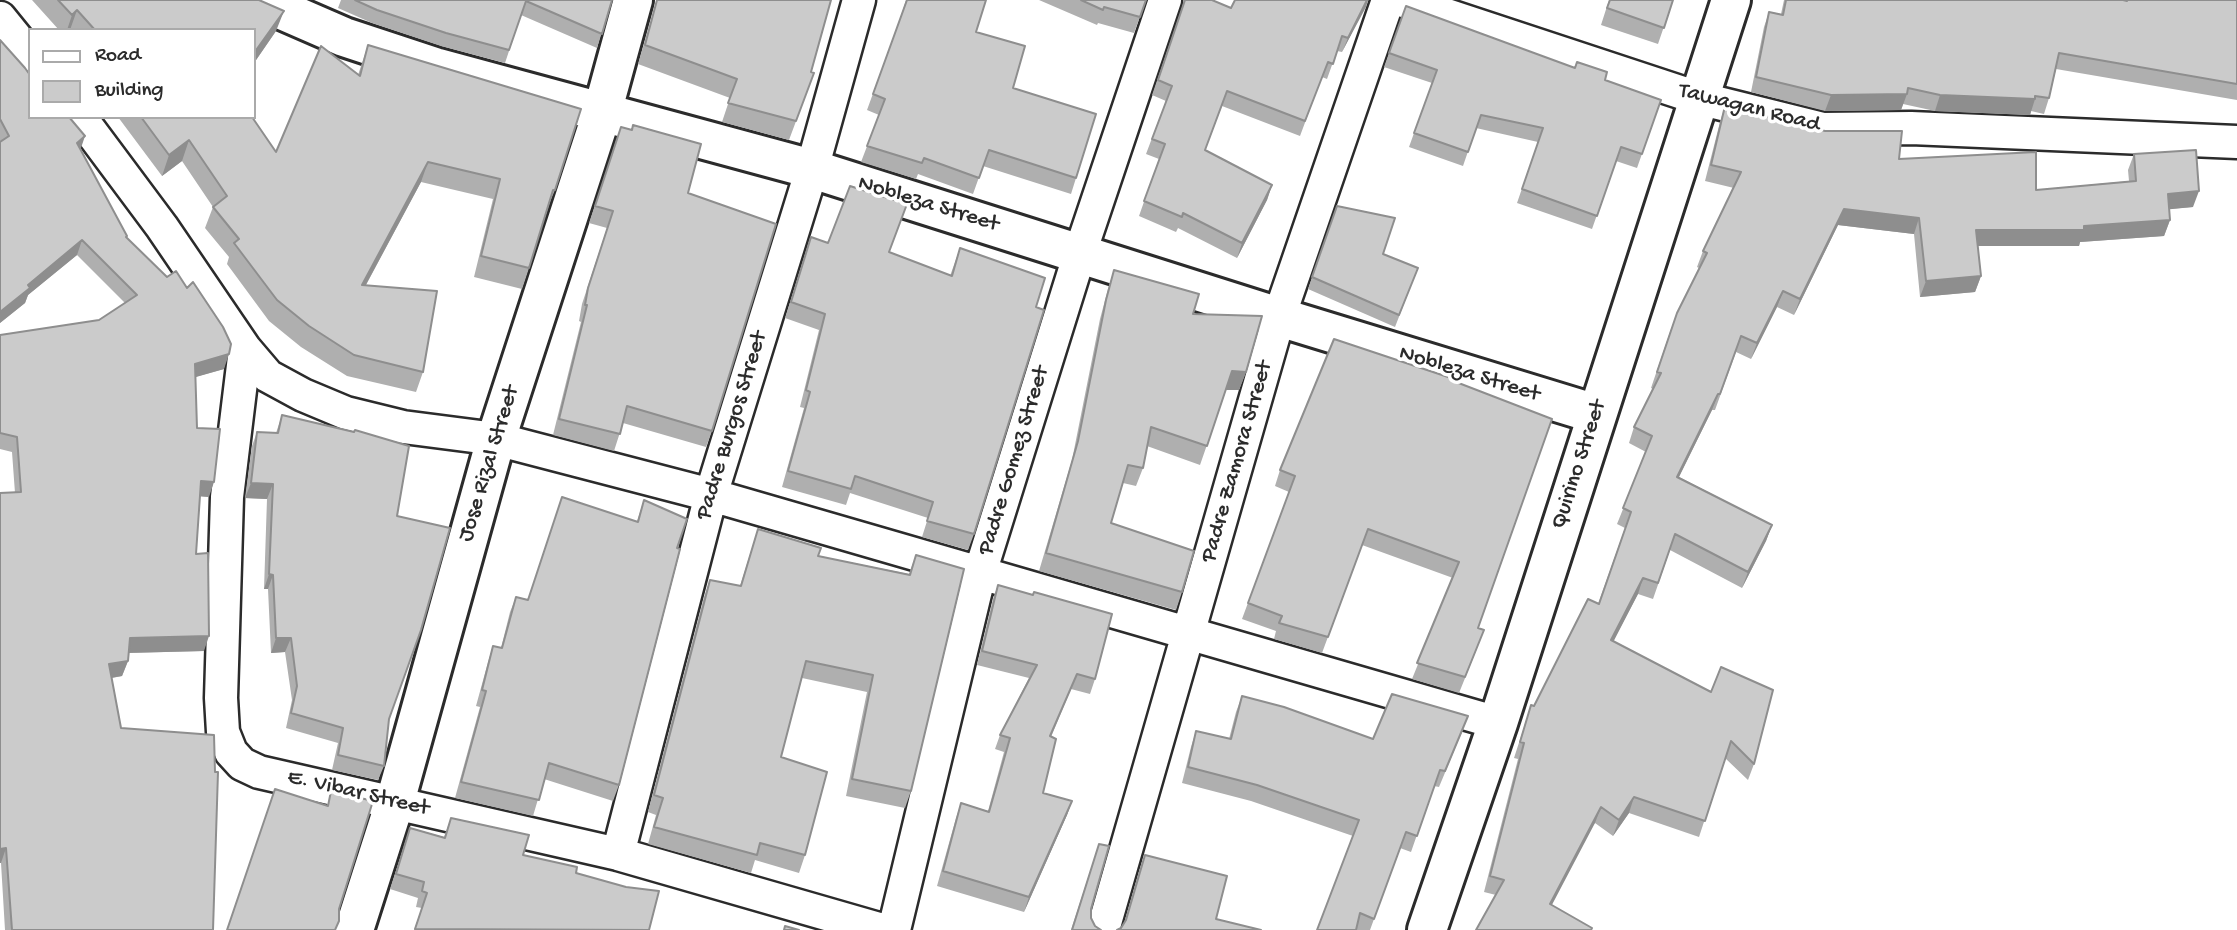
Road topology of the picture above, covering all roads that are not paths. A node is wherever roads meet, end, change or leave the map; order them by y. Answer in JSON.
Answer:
{"nodes":[{"id":1,"x":259,"y":0,"type":"edge"},
{"id":2,"x":633,"y":0,"type":"edge"},
{"id":3,"x":859,"y":0,"type":"edge"},
{"id":4,"x":1165,"y":0,"type":"edge"},
{"id":5,"x":1388,"y":0,"type":"edge"},
{"id":6,"x":1401,"y":0,"type":"edge"},
{"id":7,"x":1731,"y":0,"type":"edge"},
{"id":8,"x":0,"y":18,"type":"edge"},
{"id":9,"x":28,"y":53,"type":"edge"},
{"id":10,"x":1698,"y":98,"type":"junction"},
{"id":11,"x":603,"y":113,"type":"junction"},
{"id":12,"x":81,"y":119,"type":"edge"},
{"id":13,"x":2237,"y":142,"type":"edge"},
{"id":14,"x":812,"y":169,"type":"junction"},
{"id":15,"x":1080,"y":253,"type":"junction"},
{"id":16,"x":1279,"y":317,"type":"junction"},
{"id":17,"x":245,"y":349,"type":"junction"},
{"id":18,"x":1596,"y":414,"type":"junction"},
{"id":19,"x":496,"y":439,"type":"junction"},
{"id":20,"x":711,"y":495,"type":"junction"},
{"id":21,"x":980,"y":573,"type":"junction"},
{"id":22,"x":1188,"y":634,"type":"junction"},
{"id":23,"x":1498,"y":723,"type":"junction"},
{"id":24,"x":395,"y":802,"type":"junction"},
{"id":25,"x":618,"y":854,"type":"junction"},
{"id":26,"x":354,"y":930,"type":"edge"},
{"id":27,"x":882,"y":930,"type":"edge"},
{"id":28,"x":894,"y":930,"type":"edge"},
{"id":29,"x":1103,"y":930,"type":"edge"},
{"id":30,"x":1427,"y":930,"type":"edge"}],
"edges":[{"from":1,"to":11,"type":"street","name":"Nobleza Street"},
{"from":2,"to":11,"type":"street","name":"Jose Rizal Street"},
{"from":3,"to":14,"type":"street","name":"Padre Burgos Street"},
{"from":4,"to":15,"type":"street","name":"Padre Gomez Street"},
{"from":5,"to":16,"type":"street","name":"Padre Zamora Street"},
{"from":6,"to":10,"type":"street","name":"Tawagan Road"},
{"from":7,"to":10,"type":"street","name":"Quirino Street"},
{"from":8,"to":9,"type":"street"},
{"from":10,"to":13,"type":"street","name":"Tawagan Road"},
{"from":10,"to":18,"type":"street","name":"Quirino Street"},
{"from":11,"to":14,"type":"street","name":"Nobleza Street"},
{"from":11,"to":19,"type":"street","name":"Jose Rizal Street"},
{"from":12,"to":17,"type":"street"},
{"from":14,"to":15,"type":"street","name":"Nobleza Street"},
{"from":14,"to":20,"type":"street","name":"Padre Burgos Street"},
{"from":15,"to":16,"type":"street","name":"Nobleza Street"},
{"from":15,"to":21,"type":"street","name":"Padre Gomez Street"},
{"from":16,"to":18,"type":"street","name":"Nobleza Street"},
{"from":16,"to":22,"type":"street","name":"Padre Zamora Street"},
{"from":17,"to":19,"type":"street"},
{"from":17,"to":24,"type":"street","name":"E. Vibar Street"},
{"from":18,"to":23,"type":"street","name":"Quirino Street"},
{"from":19,"to":20,"type":"street"},
{"from":19,"to":24,"type":"street","name":"Jose Rizal Street"},
{"from":20,"to":21,"type":"street"},
{"from":20,"to":25,"type":"street","name":"Padre Burgos Street"},
{"from":21,"to":22,"type":"street"},
{"from":21,"to":28,"type":"street","name":"Padre Gomez Street"},
{"from":22,"to":23,"type":"street"},
{"from":22,"to":29,"type":"street","name":"Padre Zamora Street"},
{"from":23,"to":30,"type":"street","name":"Quirino Street"},
{"from":24,"to":25,"type":"street","name":"E. Vibar Street"},
{"from":24,"to":26,"type":"street","name":"Jose Rizal Street"},
{"from":25,"to":27,"type":"street","name":"E. Vibar Street"}]}
